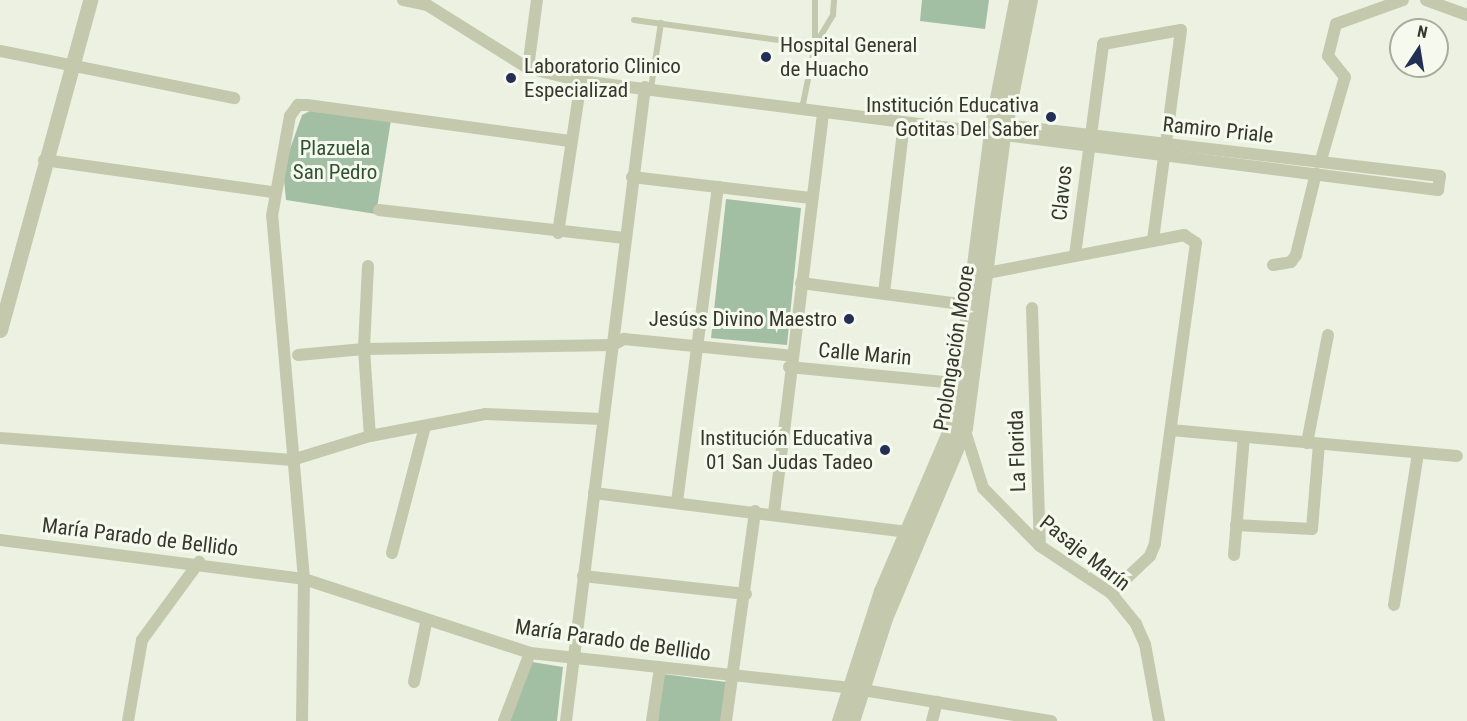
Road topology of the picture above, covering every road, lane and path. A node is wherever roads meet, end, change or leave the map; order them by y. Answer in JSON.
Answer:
{"nodes":[{"id":1,"x":90,"y":0,"type":"edge"},
{"id":2,"x":403,"y":0,"type":"edge"},
{"id":3,"x":537,"y":0,"type":"edge"},
{"id":4,"x":815,"y":0,"type":"edge"},
{"id":5,"x":834,"y":0,"type":"edge"},
{"id":6,"x":1016,"y":0,"type":"edge"},
{"id":7,"x":1030,"y":0,"type":"edge"},
{"id":8,"x":1403,"y":0,"type":"edge"},
{"id":9,"x":1426,"y":0,"type":"edge"},
{"id":10,"x":427,"y":3,"type":"edge"},
{"id":11,"x":1467,"y":15,"type":"edge"},
{"id":12,"x":634,"y":20,"type":"dead end"},
{"id":13,"x":661,"y":23,"type":"junction"},
{"id":14,"x":815,"y":45,"type":"junction"},
{"id":15,"x":0,"y":51,"type":"edge"},
{"id":16,"x":72,"y":64,"type":"junction"},
{"id":17,"x":528,"y":68,"type":"junction"},
{"id":18,"x":581,"y":81,"type":"junction"},
{"id":19,"x":648,"y":87,"type":"junction"},
{"id":20,"x":234,"y":98,"type":"dead end"},
{"id":21,"x":801,"y":109,"type":"junction"},
{"id":22,"x":823,"y":112,"type":"junction"},
{"id":23,"x":904,"y":123,"type":"junction"},
{"id":24,"x":997,"y":130,"type":"junction"},
{"id":25,"x":570,"y":141,"type":"junction"},
{"id":26,"x":1088,"y":142,"type":"junction"},
{"id":27,"x":1166,"y":144,"type":"junction"},
{"id":28,"x":1164,"y":157,"type":"junction"},
{"id":29,"x":44,"y":160,"type":"junction"},
{"id":30,"x":1321,"y":160,"type":"junction"},
{"id":31,"x":1316,"y":172,"type":"junction"},
{"id":32,"x":632,"y":177,"type":"junction"},
{"id":33,"x":718,"y":187,"type":"junction"},
{"id":34,"x":273,"y":192,"type":"junction"},
{"id":35,"x":811,"y":198,"type":"junction"},
{"id":36,"x":379,"y":210,"type":"dead end"},
{"id":37,"x":558,"y":233,"type":"junction"},
{"id":38,"x":624,"y":238,"type":"junction"},
{"id":39,"x":1153,"y":240,"type":"junction"},
{"id":40,"x":1075,"y":255,"type":"junction"},
{"id":41,"x":1273,"y":265,"type":"dead end"},
{"id":42,"x":368,"y":266,"type":"dead end"},
{"id":43,"x":987,"y":273,"type":"junction"},
{"id":44,"x":801,"y":283,"type":"junction"},
{"id":45,"x":884,"y":292,"type":"junction"},
{"id":46,"x":976,"y":306,"type":"junction"},
{"id":47,"x":1032,"y":308,"type":"dead end"},
{"id":48,"x":0,"y":330,"type":"edge"},
{"id":49,"x":1328,"y":335,"type":"dead end"},
{"id":50,"x":613,"y":345,"type":"junction"},
{"id":51,"x":698,"y":347,"type":"junction"},
{"id":52,"x":364,"y":349,"type":"junction"},
{"id":53,"x":298,"y":355,"type":"dead end"},
{"id":54,"x":791,"y":362,"type":"junction"},
{"id":55,"x":965,"y":384,"type":"junction"},
{"id":56,"x":602,"y":419,"type":"junction"},
{"id":57,"x":959,"y":425,"type":"junction"},
{"id":58,"x":425,"y":426,"type":"junction"},
{"id":59,"x":1171,"y":430,"type":"junction"},
{"id":60,"x":370,"y":436,"type":"junction"},
{"id":61,"x":1244,"y":437,"type":"junction"},
{"id":62,"x":0,"y":438,"type":"edge"},
{"id":63,"x":1313,"y":444,"type":"junction"},
{"id":64,"x":1418,"y":453,"type":"junction"},
{"id":65,"x":1457,"y":456,"type":"dead end"},
{"id":66,"x":292,"y":460,"type":"junction"},
{"id":67,"x":594,"y":493,"type":"junction"},
{"id":68,"x":677,"y":502,"type":"junction"},
{"id":69,"x":755,"y":511,"type":"junction"},
{"id":70,"x":774,"y":513,"type":"junction"},
{"id":71,"x":1236,"y":525,"type":"junction"},
{"id":72,"x":913,"y":532,"type":"junction"},
{"id":73,"x":0,"y":540,"type":"edge"},
{"id":74,"x":1040,"y":546,"type":"junction"},
{"id":75,"x":392,"y":553,"type":"dead end"},
{"id":76,"x":1234,"y":555,"type":"dead end"},
{"id":77,"x":199,"y":562,"type":"junction"},
{"id":78,"x":583,"y":576,"type":"junction"},
{"id":79,"x":304,"y":579,"type":"junction"},
{"id":80,"x":746,"y":594,"type":"junction"},
{"id":81,"x":1111,"y":594,"type":"junction"},
{"id":82,"x":1394,"y":605,"type":"dead end"},
{"id":83,"x":426,"y":623,"type":"junction"},
{"id":84,"x":530,"y":653,"type":"junction"},
{"id":85,"x":574,"y":658,"type":"junction"},
{"id":86,"x":660,"y":668,"type":"junction"},
{"id":87,"x":735,"y":676,"type":"junction"},
{"id":88,"x":414,"y":682,"type":"dead end"},
{"id":89,"x":857,"y":689,"type":"junction"},
{"id":90,"x":937,"y":702,"type":"junction"},
{"id":91,"x":128,"y":721,"type":"edge"},
{"id":92,"x":302,"y":721,"type":"edge"},
{"id":93,"x":504,"y":721,"type":"edge"},
{"id":94,"x":566,"y":721,"type":"edge"},
{"id":95,"x":652,"y":721,"type":"edge"},
{"id":96,"x":726,"y":721,"type":"edge"},
{"id":97,"x":839,"y":721,"type":"edge"},
{"id":98,"x":852,"y":721,"type":"edge"},
{"id":99,"x":932,"y":721,"type":"edge"},
{"id":100,"x":1051,"y":721,"type":"edge"},
{"id":101,"x":1159,"y":721,"type":"edge"}],
"edges":[{"from":1,"to":16,"type":"street"},
{"from":2,"to":10,"type":"street"},
{"from":3,"to":17,"type":"street"},
{"from":4,"to":14,"type":"lane"},
{"from":5,"to":14,"type":"lane"},
{"from":6,"to":24,"type":"street","name":"Prolongación Moore"},
{"from":7,"to":24,"type":"street","name":"Prolongación Moore"},
{"from":8,"to":30,"type":"street"},
{"from":9,"to":11,"type":"street"},
{"from":10,"to":17,"type":"street","name":"Ramiro Priale"},
{"from":12,"to":13,"type":"lane"},
{"from":13,"to":14,"type":"lane"},
{"from":13,"to":19,"type":"lane"},
{"from":14,"to":21,"type":"lane"},
{"from":15,"to":16,"type":"street"},
{"from":16,"to":20,"type":"street"},
{"from":16,"to":29,"type":"street"},
{"from":17,"to":18,"type":"street","name":"Ramiro Priale"},
{"from":18,"to":19,"type":"street","name":"Ramiro Priale"},
{"from":18,"to":25,"type":"street"},
{"from":19,"to":21,"type":"street","name":"Ramiro Priale"},
{"from":19,"to":32,"type":"street"},
{"from":21,"to":22,"type":"street","name":"Ramiro Priale"},
{"from":22,"to":23,"type":"street","name":"Ramiro Priale"},
{"from":22,"to":35,"type":"street"},
{"from":23,"to":24,"type":"street","name":"Ramiro Priale"},
{"from":23,"to":45,"type":"street"},
{"from":24,"to":26,"type":"street","name":"Ramiro Priale"},
{"from":24,"to":43,"type":"street","name":"Prolongación Moore"},
{"from":24,"to":46,"type":"street","name":"Prolongación Moore"},
{"from":25,"to":34,"type":"street"},
{"from":25,"to":37,"type":"street"},
{"from":26,"to":27,"type":"street","name":"Ramiro Priale"},
{"from":26,"to":27,"type":"street","name":"Clavos"},
{"from":26,"to":28,"type":"street","name":"Ramiro Priale"},
{"from":26,"to":40,"type":"street","name":"Clavos"},
{"from":27,"to":28,"type":"street"},
{"from":27,"to":30,"type":"street","name":"Ramiro Priale"},
{"from":28,"to":31,"type":"street","name":"Ramiro Priale"},
{"from":28,"to":39,"type":"street"},
{"from":29,"to":34,"type":"street"},
{"from":29,"to":48,"type":"street"},
{"from":30,"to":31,"type":"street","name":"Ramiro Priale"},
{"from":31,"to":41,"type":"street"},
{"from":32,"to":33,"type":"street"},
{"from":32,"to":38,"type":"street"},
{"from":33,"to":35,"type":"street"},
{"from":33,"to":51,"type":"street"},
{"from":34,"to":66,"type":"street"},
{"from":35,"to":44,"type":"street"},
{"from":36,"to":37,"type":"street"},
{"from":37,"to":38,"type":"street"},
{"from":38,"to":50,"type":"street"},
{"from":39,"to":40,"type":"street"},
{"from":39,"to":59,"type":"street"},
{"from":40,"to":43,"type":"street"},
{"from":42,"to":52,"type":"street"},
{"from":43,"to":46,"type":"street","name":"Prolongación Moore"},
{"from":44,"to":45,"type":"street"},
{"from":44,"to":54,"type":"street"},
{"from":45,"to":46,"type":"street"},
{"from":46,"to":55,"type":"street","name":"Prolongación Moore"},
{"from":47,"to":74,"type":"street","name":"La Florida"},
{"from":49,"to":63,"type":"street"},
{"from":50,"to":51,"type":"street","name":"Calle Marin"},
{"from":50,"to":52,"type":"street","name":"Calle Marin"},
{"from":50,"to":56,"type":"street"},
{"from":51,"to":54,"type":"street","name":"Calle Marin"},
{"from":51,"to":68,"type":"street"},
{"from":52,"to":53,"type":"street","name":"Calle Marin"},
{"from":52,"to":60,"type":"street"},
{"from":54,"to":55,"type":"street","name":"Calle Marin"},
{"from":54,"to":70,"type":"street"},
{"from":55,"to":57,"type":"street","name":"Prolongación Moore"},
{"from":56,"to":58,"type":"street"},
{"from":56,"to":67,"type":"street"},
{"from":57,"to":72,"type":"street","name":"Prolongación Moore"},
{"from":57,"to":74,"type":"street","name":"Pasaje Marín"},
{"from":58,"to":60,"type":"street"},
{"from":58,"to":75,"type":"street"},
{"from":59,"to":61,"type":"street"},
{"from":59,"to":81,"type":"street"},
{"from":60,"to":66,"type":"street"},
{"from":61,"to":63,"type":"street"},
{"from":61,"to":71,"type":"street"},
{"from":62,"to":66,"type":"street"},
{"from":63,"to":64,"type":"street"},
{"from":63,"to":71,"type":"street"},
{"from":64,"to":65,"type":"street"},
{"from":64,"to":82,"type":"street"},
{"from":66,"to":79,"type":"street"},
{"from":67,"to":68,"type":"street"},
{"from":67,"to":78,"type":"street"},
{"from":68,"to":69,"type":"street"},
{"from":69,"to":70,"type":"street"},
{"from":69,"to":80,"type":"street"},
{"from":70,"to":72,"type":"street"},
{"from":71,"to":76,"type":"street"},
{"from":72,"to":89,"type":"street","name":"Prolongación Moore"},
{"from":73,"to":77,"type":"street","name":"María Parado de Bellido"},
{"from":74,"to":81,"type":"street","name":"Pasaje Marín"},
{"from":77,"to":79,"type":"street","name":"María Parado de Bellido"},
{"from":77,"to":91,"type":"street"},
{"from":78,"to":80,"type":"street"},
{"from":78,"to":85,"type":"street"},
{"from":79,"to":83,"type":"street","name":"María Parado de Bellido"},
{"from":79,"to":92,"type":"street"},
{"from":80,"to":87,"type":"street"},
{"from":81,"to":101,"type":"street","name":"Pasaje Marín"},
{"from":83,"to":84,"type":"street","name":"María Parado de Bellido"},
{"from":83,"to":88,"type":"street"},
{"from":84,"to":85,"type":"street","name":"María Parado de Bellido"},
{"from":84,"to":93,"type":"street"},
{"from":85,"to":86,"type":"street","name":"María Parado de Bellido"},
{"from":85,"to":94,"type":"street"},
{"from":86,"to":87,"type":"street","name":"María Parado de Bellido"},
{"from":86,"to":95,"type":"street"},
{"from":87,"to":89,"type":"street","name":"María Parado de Bellido"},
{"from":87,"to":96,"type":"street"},
{"from":89,"to":90,"type":"street","name":"María Parado de Bellido"},
{"from":89,"to":97,"type":"street","name":"Prolongación Moore"},
{"from":89,"to":98,"type":"street","name":"Prolongación Moore"},
{"from":90,"to":99,"type":"street"},
{"from":90,"to":100,"type":"street","name":"María Parado de Bellido"}]}
